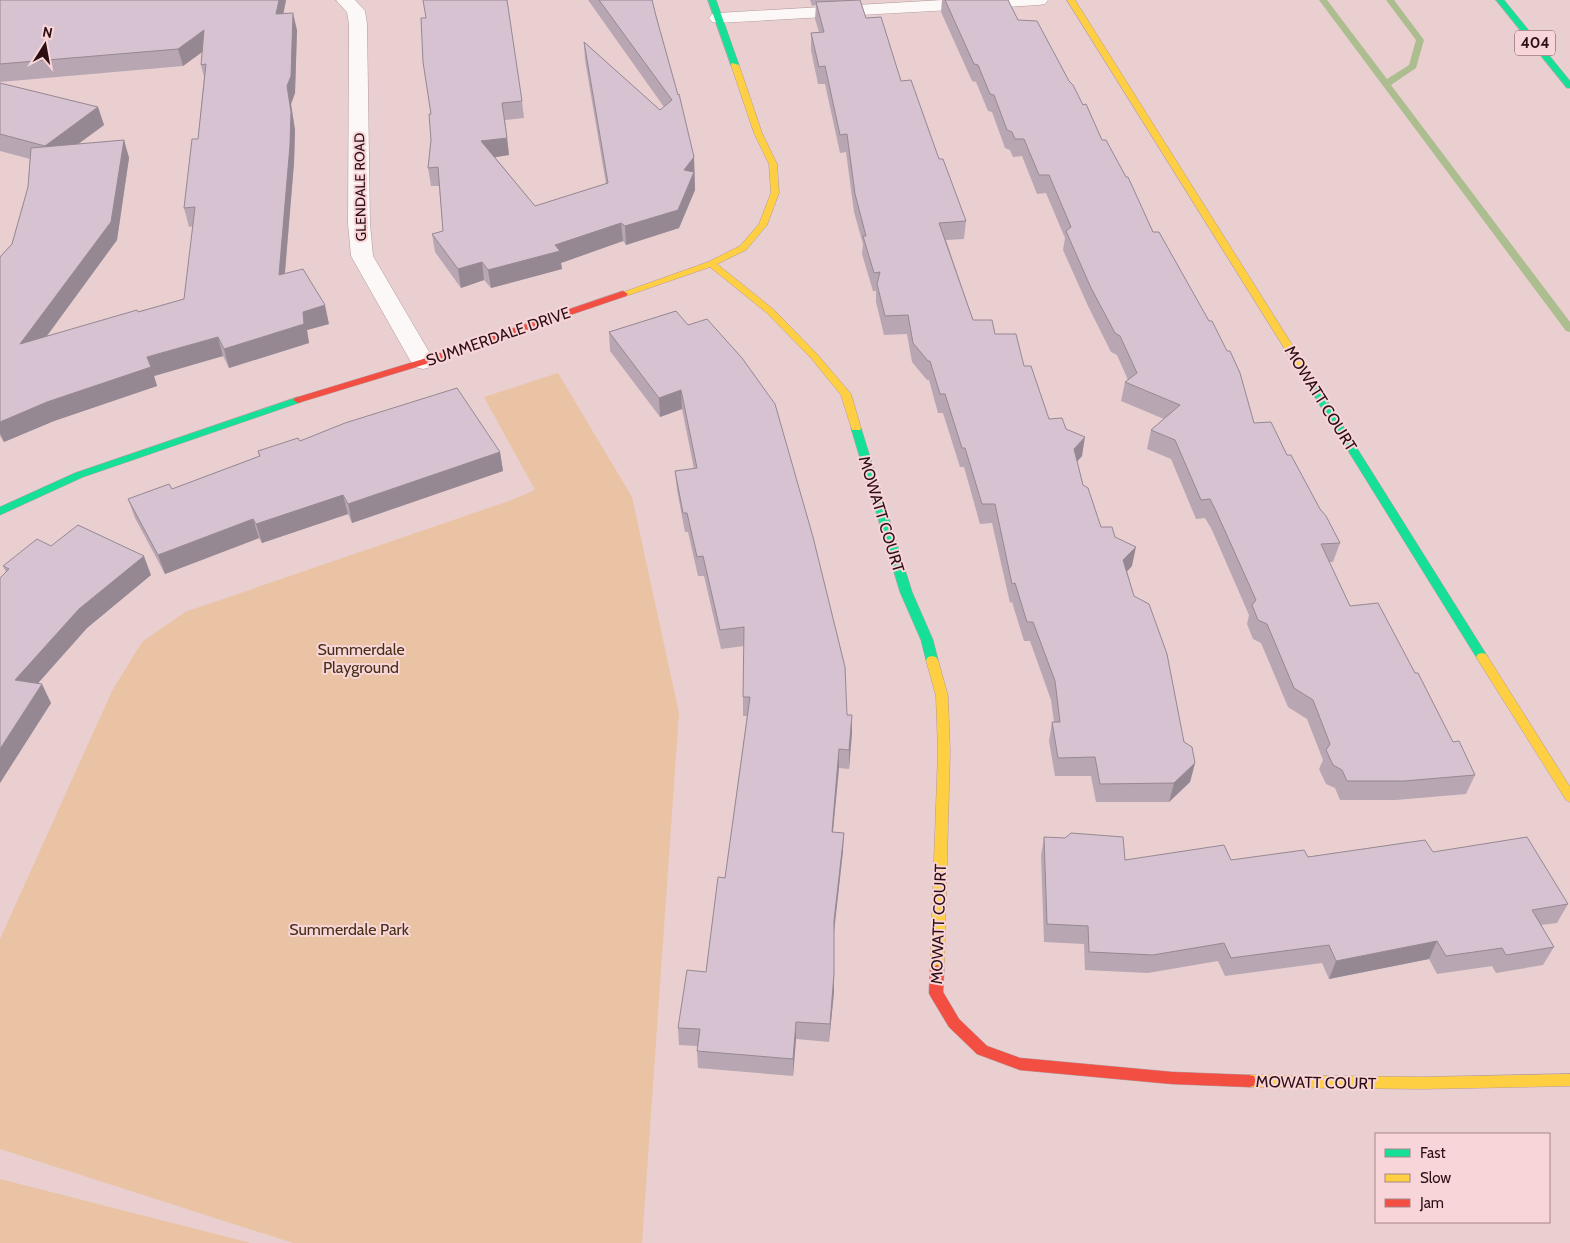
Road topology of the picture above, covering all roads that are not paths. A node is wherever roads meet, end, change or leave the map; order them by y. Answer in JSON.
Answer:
{"nodes":[{"id":1,"x":345,"y":0,"type":"edge"},
{"id":2,"x":712,"y":0,"type":"edge"},
{"id":3,"x":1039,"y":0,"type":"edge"},
{"id":4,"x":1071,"y":0,"type":"edge"},
{"id":5,"x":1500,"y":0,"type":"edge"},
{"id":6,"x":718,"y":18,"type":"junction"},
{"id":7,"x":1570,"y":86,"type":"edge"},
{"id":8,"x":711,"y":264,"type":"junction"},
{"id":9,"x":423,"y":362,"type":"junction"},
{"id":10,"x":0,"y":511,"type":"edge"},
{"id":11,"x":1570,"y":797,"type":"edge"},
{"id":12,"x":1570,"y":1080,"type":"edge"}],
"edges":[{"from":1,"to":9,"type":"street","name":"GLENDALE ROAD"},
{"from":2,"to":6,"type":"main road","name":"SUMMERDALE DRIVE"},
{"from":3,"to":6,"type":"street"},
{"from":4,"to":11,"type":"main road","name":"MOWATT COURT"},
{"from":5,"to":7,"type":"main road","number":"404"},
{"from":6,"to":8,"type":"main road","name":"SUMMERDALE DRIVE"},
{"from":8,"to":9,"type":"main road","name":"SUMMERDALE DRIVE"},
{"from":8,"to":12,"type":"main road","name":"MOWATT COURT"},
{"from":9,"to":10,"type":"main road","name":"SUMMERDALE DRIVE"}]}
